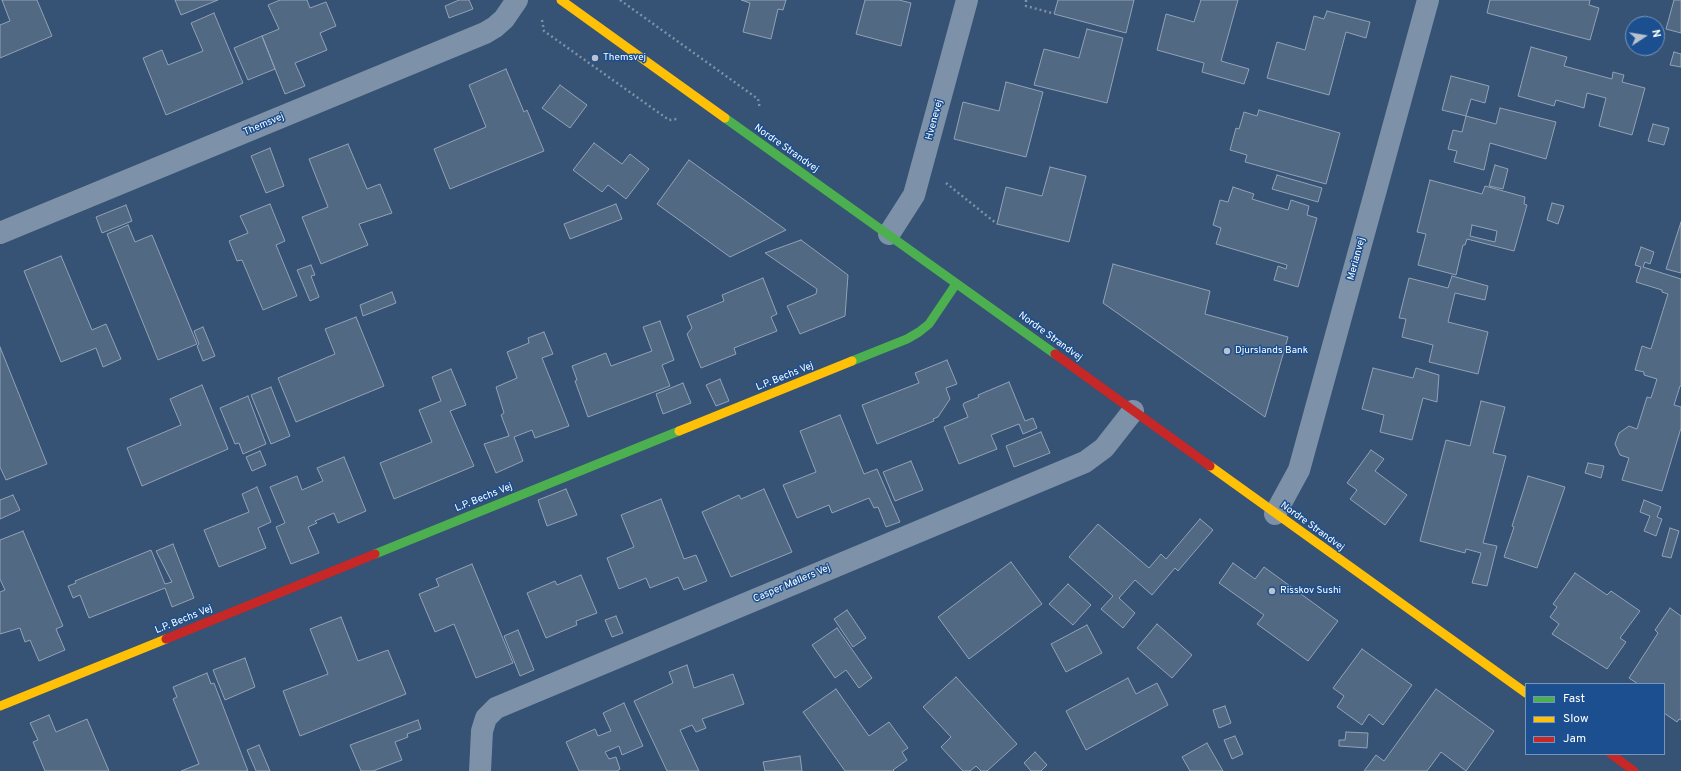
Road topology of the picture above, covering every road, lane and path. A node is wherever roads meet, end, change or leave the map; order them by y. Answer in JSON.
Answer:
{"nodes":[{"id":1,"x":517,"y":0,"type":"edge"},
{"id":2,"x":560,"y":0,"type":"edge"},
{"id":3,"x":620,"y":0,"type":"edge"},
{"id":4,"x":967,"y":0,"type":"edge"},
{"id":5,"x":1026,"y":0,"type":"edge"},
{"id":6,"x":1428,"y":0,"type":"edge"},
{"id":7,"x":1052,"y":13,"type":"dead end"},
{"id":8,"x":768,"y":150,"type":"junction"},
{"id":9,"x":923,"y":166,"type":"junction"},
{"id":10,"x":997,"y":224,"type":"dead end"},
{"id":11,"x":0,"y":233,"type":"edge"},
{"id":12,"x":889,"y":234,"type":"junction"},
{"id":13,"x":956,"y":284,"type":"junction"},
{"id":14,"x":1134,"y":411,"type":"junction"},
{"id":15,"x":1275,"y":514,"type":"junction"},
{"id":16,"x":1525,"y":692,"type":"edge"},
{"id":17,"x":0,"y":706,"type":"edge"},
{"id":18,"x":1612,"y":755,"type":"edge"},
{"id":19,"x":480,"y":771,"type":"edge"},
{"id":20,"x":1634,"y":771,"type":"edge"}],
"edges":[{"from":1,"to":11,"type":"street","name":"Themsvej"},
{"from":2,"to":8,"type":"street","name":"Nordre Strandvej"},
{"from":3,"to":8,"type":"path"},
{"from":4,"to":9,"type":"street","name":"Hvenevej"},
{"from":5,"to":7,"type":"path"},
{"from":6,"to":15,"type":"street","name":"Merianvej"},
{"from":8,"to":12,"type":"street","name":"Nordre Strandvej"},
{"from":9,"to":10,"type":"path"},
{"from":9,"to":12,"type":"street","name":"Hvenevej"},
{"from":12,"to":13,"type":"street","name":"Nordre Strandvej"},
{"from":13,"to":14,"type":"street","name":"Nordre Strandvej"},
{"from":13,"to":17,"type":"street","name":"L.P. Bechs Vej"},
{"from":14,"to":15,"type":"street","name":"Nordre Strandvej"},
{"from":14,"to":19,"type":"street","name":"Casper Møllers Vej"},
{"from":15,"to":16,"type":"street","name":"Nordre Strandvej"},
{"from":18,"to":20,"type":"street"}]}
